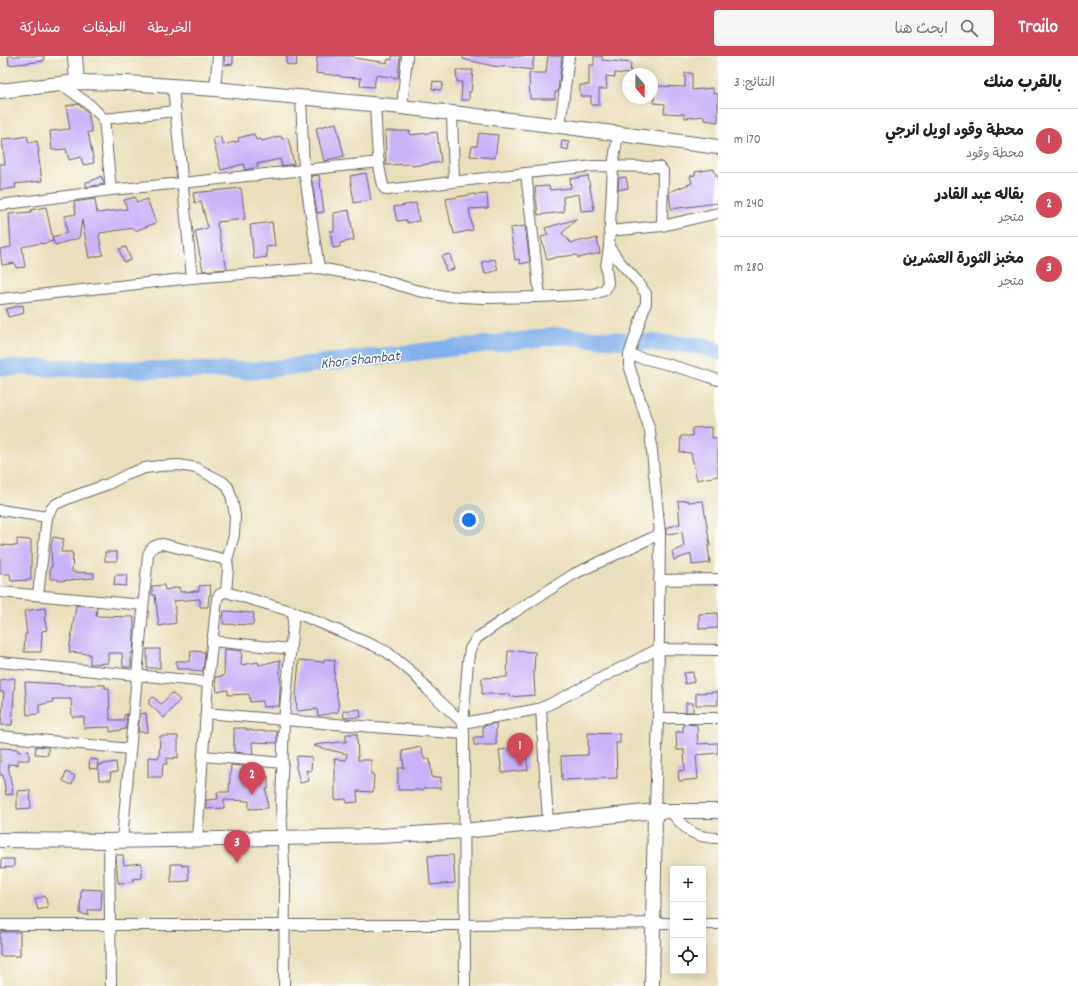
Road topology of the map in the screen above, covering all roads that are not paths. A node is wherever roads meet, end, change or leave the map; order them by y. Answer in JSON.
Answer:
{"nodes":[{"id":1,"x":75,"y":56,"type":"edge"},
{"id":2,"x":218,"y":56,"type":"edge"},
{"id":3,"x":407,"y":56,"type":"edge"},
{"id":4,"x":569,"y":56,"type":"edge"},
{"id":5,"x":77,"y":82,"type":"junction"},
{"id":6,"x":60,"y":83,"type":"junction"},
{"id":7,"x":173,"y":87,"type":"junction"},
{"id":8,"x":215,"y":89,"type":"junction"},
{"id":9,"x":0,"y":91,"type":"edge"},
{"id":10,"x":301,"y":97,"type":"junction"},
{"id":11,"x":375,"y":105,"type":"junction"},
{"id":12,"x":402,"y":107,"type":"junction"},
{"id":13,"x":176,"y":111,"type":"junction"},
{"id":14,"x":452,"y":113,"type":"junction"},
{"id":15,"x":104,"y":119,"type":"junction"},
{"id":16,"x":560,"y":126,"type":"junction"},
{"id":17,"x":618,"y":134,"type":"junction"},
{"id":18,"x":718,"y":148,"type":"edge"},
{"id":19,"x":379,"y":162,"type":"junction"},
{"id":20,"x":613,"y":166,"type":"junction"},
{"id":21,"x":304,"y":170,"type":"junction"},
{"id":22,"x":526,"y":173,"type":"junction"},
{"id":23,"x":454,"y":182,"type":"junction"},
{"id":24,"x":182,"y":183,"type":"junction"},
{"id":25,"x":111,"y":190,"type":"junction"},
{"id":26,"x":0,"y":205,"type":"edge"},
{"id":27,"x":718,"y":213,"type":"edge"},
{"id":28,"x":662,"y":226,"type":"junction"},
{"id":29,"x":609,"y":231,"type":"junction"},
{"id":30,"x":609,"y":247,"type":"junction"},
{"id":31,"x":319,"y":268,"type":"junction"},
{"id":32,"x":192,"y":278,"type":"junction"},
{"id":33,"x":540,"y":297,"type":"junction"},
{"id":34,"x":0,"y":299,"type":"edge"},
{"id":35,"x":629,"y":356,"type":"junction"},
{"id":36,"x":718,"y":380,"type":"edge"},
{"id":37,"x":0,"y":510,"type":"edge"},
{"id":38,"x":47,"y":517,"type":"junction"},
{"id":39,"x":660,"y":534,"type":"junction"},
{"id":40,"x":227,"y":560,"type":"junction"},
{"id":41,"x":718,"y":579,"type":"edge"},
{"id":42,"x":659,"y":580,"type":"junction"},
{"id":43,"x":0,"y":592,"type":"edge"},
{"id":44,"x":226,"y":592,"type":"junction"},
{"id":45,"x":38,"y":595,"type":"junction"},
{"id":46,"x":143,"y":605,"type":"junction"},
{"id":47,"x":294,"y":612,"type":"junction"},
{"id":48,"x":212,"y":641,"type":"junction"},
{"id":49,"x":290,"y":649,"type":"junction"},
{"id":50,"x":658,"y":649,"type":"junction"},
{"id":51,"x":718,"y":650,"type":"edge"},
{"id":52,"x":0,"y":662,"type":"edge"},
{"id":53,"x":137,"y":676,"type":"junction"},
{"id":54,"x":208,"y":682,"type":"junction"},
{"id":55,"x":541,"y":708,"type":"junction"},
{"id":56,"x":206,"y":713,"type":"junction"},
{"id":57,"x":658,"y":718,"type":"junction"},
{"id":58,"x":718,"y":718,"type":"edge"},
{"id":59,"x":284,"y":720,"type":"junction"},
{"id":60,"x":463,"y":723,"type":"junction"},
{"id":61,"x":464,"y":734,"type":"junction"},
{"id":62,"x":0,"y":736,"type":"edge"},
{"id":63,"x":130,"y":749,"type":"junction"},
{"id":64,"x":203,"y":756,"type":"junction"},
{"id":65,"x":283,"y":763,"type":"junction"},
{"id":66,"x":655,"y":811,"type":"junction"},
{"id":67,"x":670,"y":811,"type":"junction"},
{"id":68,"x":718,"y":811,"type":"edge"},
{"id":69,"x":548,"y":822,"type":"junction"},
{"id":70,"x":464,"y":830,"type":"junction"},
{"id":71,"x":283,"y":838,"type":"junction"},
{"id":72,"x":718,"y":838,"type":"edge"},
{"id":73,"x":0,"y":840,"type":"edge"},
{"id":74,"x":198,"y":840,"type":"junction"},
{"id":75,"x":116,"y":841,"type":"junction"},
{"id":76,"x":654,"y":923,"type":"junction"},
{"id":77,"x":670,"y":923,"type":"edge"},
{"id":78,"x":110,"y":924,"type":"junction"},
{"id":79,"x":284,"y":924,"type":"junction"},
{"id":80,"x":706,"y":924,"type":"edge"},
{"id":81,"x":718,"y":924,"type":"edge"},
{"id":82,"x":0,"y":925,"type":"edge"},
{"id":83,"x":465,"y":925,"type":"junction"},
{"id":84,"x":111,"y":986,"type":"edge"},
{"id":85,"x":284,"y":986,"type":"edge"},
{"id":86,"x":465,"y":986,"type":"edge"},
{"id":87,"x":652,"y":986,"type":"edge"}],
"edges":[{"from":1,"to":5,"type":"street"},
{"from":2,"to":8,"type":"street"},
{"from":3,"to":12,"type":"street"},
{"from":4,"to":16,"type":"street"},
{"from":5,"to":6,"type":"street"},
{"from":5,"to":7,"type":"street"},
{"from":6,"to":9,"type":"street"},
{"from":6,"to":15,"type":"street"},
{"from":7,"to":8,"type":"street"},
{"from":7,"to":13,"type":"street"},
{"from":8,"to":10,"type":"street"},
{"from":10,"to":11,"type":"street"},
{"from":10,"to":21,"type":"street"},
{"from":11,"to":12,"type":"street"},
{"from":11,"to":19,"type":"street"},
{"from":12,"to":14,"type":"street"},
{"from":13,"to":15,"type":"street"},
{"from":13,"to":24,"type":"street"},
{"from":14,"to":16,"type":"street"},
{"from":14,"to":23,"type":"street"},
{"from":15,"to":25,"type":"street"},
{"from":16,"to":17,"type":"street"},
{"from":17,"to":18,"type":"street"},
{"from":17,"to":20,"type":"street"},
{"from":19,"to":21,"type":"street"},
{"from":19,"to":23,"type":"street"},
{"from":20,"to":22,"type":"street"},
{"from":20,"to":28,"type":"street"},
{"from":20,"to":29,"type":"street"},
{"from":21,"to":24,"type":"street"},
{"from":21,"to":31,"type":"street"},
{"from":22,"to":23,"type":"street"},
{"from":22,"to":33,"type":"street"},
{"from":24,"to":25,"type":"street"},
{"from":24,"to":32,"type":"street"},
{"from":25,"to":26,"type":"street"},
{"from":27,"to":28,"type":"street"},
{"from":28,"to":29,"type":"street"},
{"from":29,"to":30,"type":"street"},
{"from":30,"to":33,"type":"street"},
{"from":30,"to":35,"type":"street"},
{"from":31,"to":32,"type":"street"},
{"from":31,"to":33,"type":"street"},
{"from":32,"to":34,"type":"street"},
{"from":35,"to":36,"type":"street"},
{"from":35,"to":39,"type":"street"},
{"from":37,"to":38,"type":"street"},
{"from":38,"to":40,"type":"street"},
{"from":38,"to":45,"type":"street"},
{"from":39,"to":42,"type":"street"},
{"from":39,"to":60,"type":"street"},
{"from":40,"to":44,"type":"street"},
{"from":40,"to":46,"type":"street"},
{"from":41,"to":42,"type":"street"},
{"from":42,"to":50,"type":"street"},
{"from":43,"to":45,"type":"street"},
{"from":44,"to":47,"type":"street"},
{"from":44,"to":48,"type":"street"},
{"from":45,"to":46,"type":"street"},
{"from":46,"to":53,"type":"street"},
{"from":47,"to":49,"type":"street"},
{"from":47,"to":60,"type":"street"},
{"from":48,"to":49,"type":"street"},
{"from":48,"to":54,"type":"street"},
{"from":49,"to":59,"type":"street"},
{"from":50,"to":51,"type":"street"},
{"from":50,"to":55,"type":"street"},
{"from":50,"to":57,"type":"street"},
{"from":52,"to":53,"type":"street"},
{"from":53,"to":54,"type":"street"},
{"from":53,"to":63,"type":"street"},
{"from":54,"to":56,"type":"street"},
{"from":55,"to":60,"type":"street"},
{"from":55,"to":69,"type":"street"},
{"from":56,"to":59,"type":"street"},
{"from":56,"to":64,"type":"street"},
{"from":57,"to":58,"type":"street"},
{"from":57,"to":66,"type":"street"},
{"from":59,"to":61,"type":"street"},
{"from":59,"to":65,"type":"street"},
{"from":60,"to":61,"type":"street"},
{"from":61,"to":70,"type":"street"},
{"from":62,"to":63,"type":"street"},
{"from":63,"to":75,"type":"street"},
{"from":64,"to":65,"type":"street"},
{"from":64,"to":74,"type":"street"},
{"from":65,"to":71,"type":"street"},
{"from":66,"to":67,"type":"street"},
{"from":66,"to":69,"type":"street"},
{"from":66,"to":76,"type":"street"},
{"from":67,"to":68,"type":"street"},
{"from":67,"to":72,"type":"street"},
{"from":69,"to":70,"type":"street"},
{"from":70,"to":71,"type":"street"},
{"from":70,"to":83,"type":"street"},
{"from":71,"to":74,"type":"street"},
{"from":71,"to":79,"type":"street"},
{"from":73,"to":75,"type":"street"},
{"from":74,"to":75,"type":"street"},
{"from":75,"to":78,"type":"street"},
{"from":76,"to":77,"type":"street"},
{"from":76,"to":83,"type":"street"},
{"from":76,"to":87,"type":"street"},
{"from":78,"to":79,"type":"street"},
{"from":78,"to":82,"type":"street"},
{"from":78,"to":84,"type":"street"},
{"from":79,"to":83,"type":"street"},
{"from":79,"to":85,"type":"street"},
{"from":80,"to":81,"type":"street"},
{"from":83,"to":86,"type":"street"}]}
